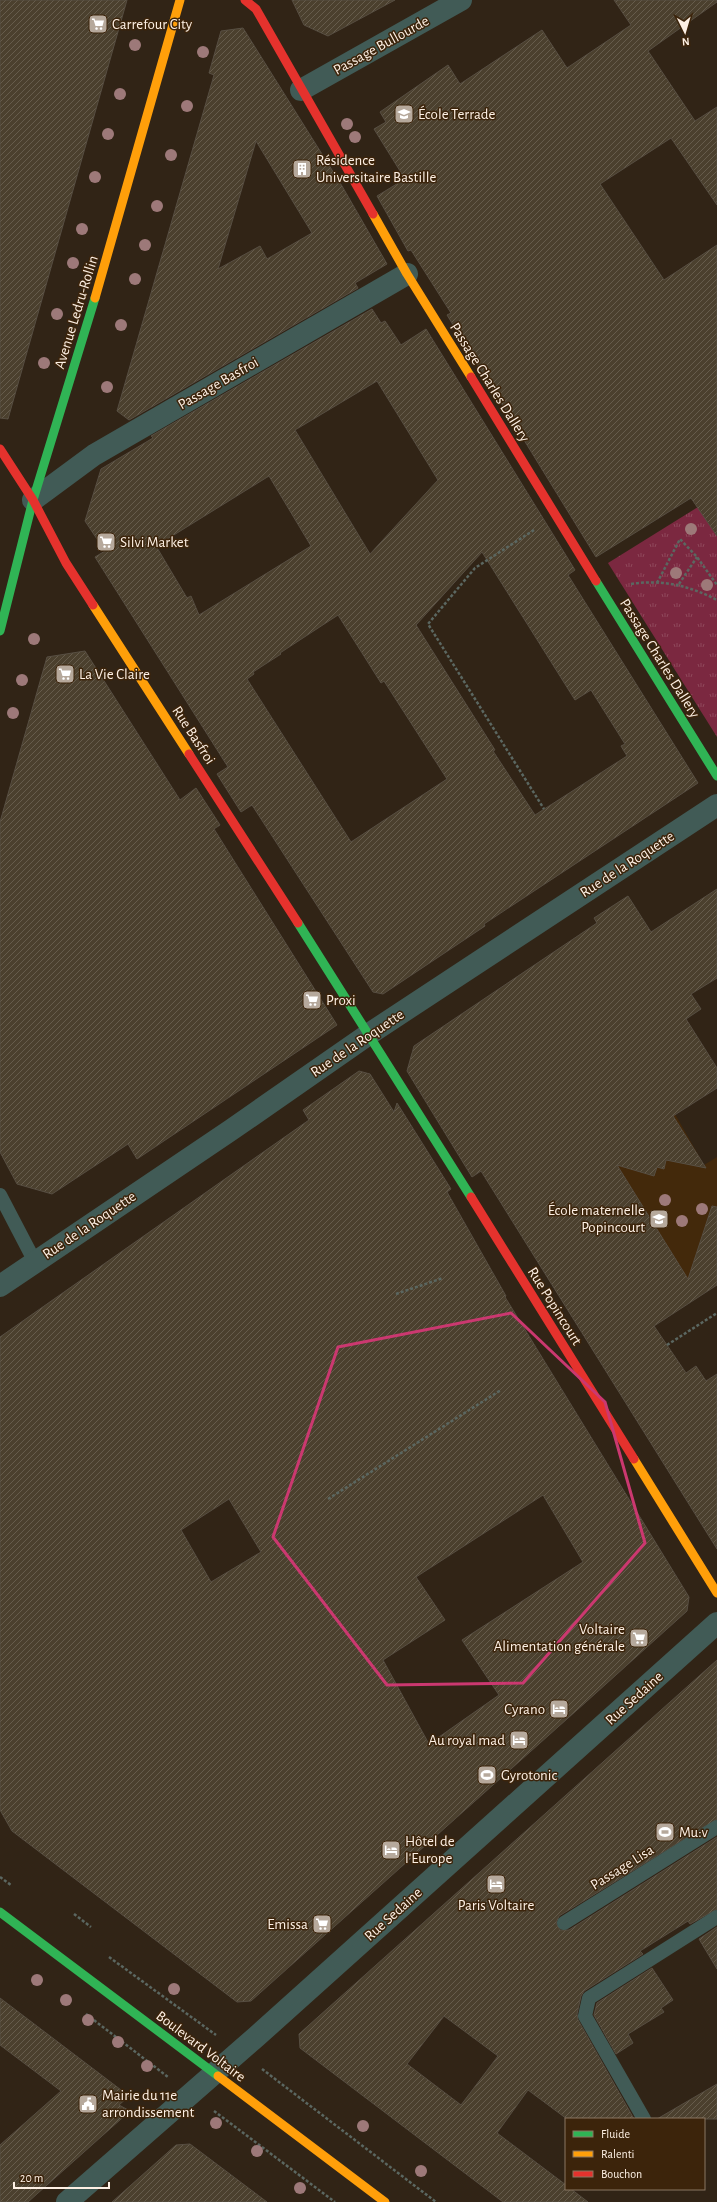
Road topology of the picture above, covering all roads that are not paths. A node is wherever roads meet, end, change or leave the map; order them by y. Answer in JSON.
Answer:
{"nodes":[{"id":1,"x":180,"y":0,"type":"edge"},
{"id":2,"x":245,"y":0,"type":"edge"},
{"id":3,"x":461,"y":0,"type":"edge"},
{"id":4,"x":301,"y":90,"type":"junction"},
{"id":5,"x":407,"y":274,"type":"junction"},
{"id":6,"x":0,"y":450,"type":"edge"},
{"id":7,"x":33,"y":500,"type":"junction"},
{"id":8,"x":0,"y":631,"type":"edge"},
{"id":9,"x":717,"y":776,"type":"edge"},
{"id":10,"x":717,"y":805,"type":"edge"},
{"id":11,"x":369,"y":1034,"type":"junction"},
{"id":12,"x":0,"y":1196,"type":"edge"},
{"id":13,"x":34,"y":1262,"type":"junction"},
{"id":14,"x":0,"y":1286,"type":"edge"},
{"id":15,"x":717,"y":1593,"type":"edge"},
{"id":16,"x":717,"y":1623,"type":"edge"},
{"id":17,"x":717,"y":1827,"type":"edge"},
{"id":18,"x":0,"y":1912,"type":"edge"},
{"id":19,"x":717,"y":1917,"type":"edge"},
{"id":20,"x":564,"y":1923,"type":"dead end"},
{"id":21,"x":213,"y":2072,"type":"junction"},
{"id":22,"x":643,"y":2118,"type":"edge"},
{"id":23,"x":67,"y":2202,"type":"edge"},
{"id":24,"x":385,"y":2202,"type":"edge"}],
"edges":[{"from":1,"to":7,"type":"street","name":"Avenue Ledru-Rollin"},
{"from":2,"to":4,"type":"street","name":"Passage Charles Dallery"},
{"from":3,"to":4,"type":"street","name":"Passage Bullourde"},
{"from":4,"to":5,"type":"street","name":"Passage Charles Dallery"},
{"from":5,"to":7,"type":"street","name":"Passage Basfroi"},
{"from":5,"to":9,"type":"street","name":"Passage Charles Dallery"},
{"from":6,"to":7,"type":"street","name":"Rue Basfroi"},
{"from":7,"to":8,"type":"street","name":"Avenue Ledru-Rollin"},
{"from":7,"to":11,"type":"street","name":"Rue Basfroi"},
{"from":10,"to":11,"type":"street","name":"Rue de la Roquette"},
{"from":11,"to":13,"type":"street","name":"Rue de la Roquette"},
{"from":11,"to":15,"type":"street","name":"Rue Popincourt"},
{"from":12,"to":13,"type":"lane"},
{"from":13,"to":14,"type":"street","name":"Rue de la Roquette"},
{"from":16,"to":21,"type":"street","name":"Rue Sedaine"},
{"from":17,"to":20,"type":"lane","name":"Passage Lisa"},
{"from":18,"to":21,"type":"street","name":"Boulevard Voltaire"},
{"from":19,"to":22,"type":"lane"},
{"from":21,"to":23,"type":"street","name":"Rue Sedaine"},
{"from":21,"to":24,"type":"street","name":"Boulevard Voltaire"}]}
